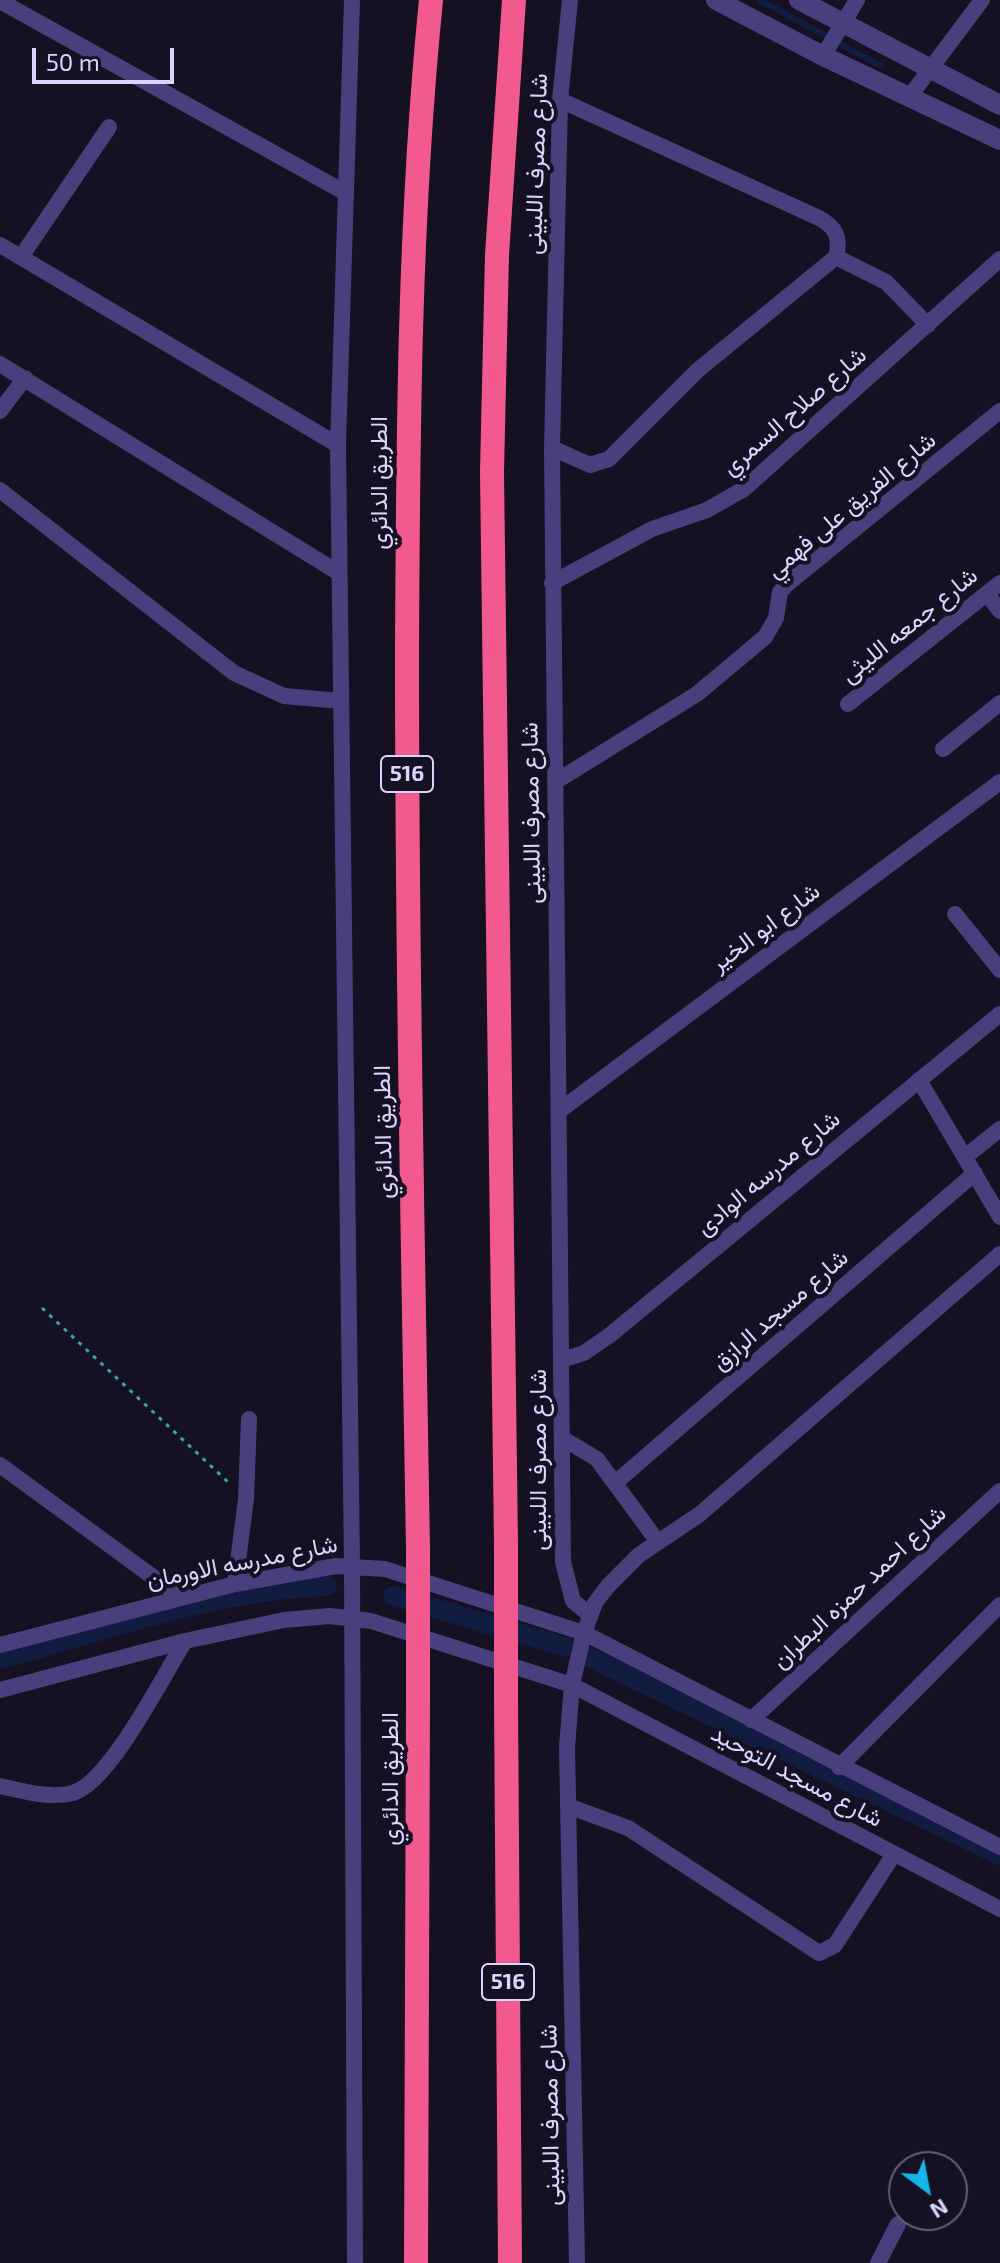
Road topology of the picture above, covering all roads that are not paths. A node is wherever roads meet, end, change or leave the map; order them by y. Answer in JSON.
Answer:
{"nodes":[{"id":1,"x":352,"y":0,"type":"edge"},
{"id":2,"x":431,"y":0,"type":"edge"},
{"id":3,"x":514,"y":0,"type":"edge"},
{"id":4,"x":570,"y":0,"type":"edge"},
{"id":5,"x":716,"y":0,"type":"edge"},
{"id":6,"x":799,"y":0,"type":"edge"},
{"id":7,"x":857,"y":0,"type":"edge"},
{"id":8,"x":982,"y":0,"type":"edge"},
{"id":9,"x":0,"y":1,"type":"edge"},
{"id":10,"x":840,"y":25,"type":"junction"},
{"id":11,"x":825,"y":52,"type":"junction"},
{"id":12,"x":931,"y":69,"type":"junction"},
{"id":13,"x":910,"y":96,"type":"junction"},
{"id":14,"x":560,"y":100,"type":"junction"},
{"id":15,"x":1000,"y":105,"type":"edge"},
{"id":16,"x":109,"y":127,"type":"dead end"},
{"id":17,"x":1000,"y":140,"type":"edge"},
{"id":18,"x":344,"y":192,"type":"junction"},
{"id":19,"x":0,"y":245,"type":"edge"},
{"id":20,"x":21,"y":257,"type":"junction"},
{"id":21,"x":836,"y":257,"type":"junction"},
{"id":22,"x":1000,"y":259,"type":"edge"},
{"id":23,"x":928,"y":325,"type":"junction"},
{"id":24,"x":0,"y":364,"type":"edge"},
{"id":25,"x":25,"y":378,"type":"junction"},
{"id":26,"x":0,"y":411,"type":"edge"},
{"id":27,"x":1000,"y":411,"type":"edge"},
{"id":28,"x":338,"y":445,"type":"junction"},
{"id":29,"x":552,"y":448,"type":"junction"},
{"id":30,"x":0,"y":490,"type":"edge"},
{"id":31,"x":339,"y":573,"type":"junction"},
{"id":32,"x":552,"y":583,"type":"junction"},
{"id":33,"x":994,"y":588,"type":"edge"},
{"id":34,"x":1000,"y":611,"type":"edge"},
{"id":35,"x":341,"y":701,"type":"junction"},
{"id":36,"x":1000,"y":703,"type":"edge"},
{"id":37,"x":848,"y":704,"type":"dead end"},
{"id":38,"x":943,"y":749,"type":"dead end"},
{"id":39,"x":555,"y":782,"type":"junction"},
{"id":40,"x":1000,"y":782,"type":"edge"},
{"id":41,"x":955,"y":914,"type":"dead end"},
{"id":42,"x":1000,"y":970,"type":"edge"},
{"id":43,"x":1000,"y":1014,"type":"edge"},
{"id":44,"x":919,"y":1080,"type":"junction"},
{"id":45,"x":559,"y":1111,"type":"junction"},
{"id":46,"x":1000,"y":1129,"type":"edge"},
{"id":47,"x":965,"y":1157,"type":"junction"},
{"id":48,"x":975,"y":1173,"type":"junction"},
{"id":49,"x":1000,"y":1217,"type":"edge"},
{"id":50,"x":1000,"y":1254,"type":"edge"},
{"id":51,"x":562,"y":1360,"type":"junction"},
{"id":52,"x":249,"y":1419,"type":"dead end"},
{"id":53,"x":562,"y":1438,"type":"junction"},
{"id":54,"x":0,"y":1465,"type":"edge"},
{"id":55,"x":615,"y":1483,"type":"junction"},
{"id":56,"x":1000,"y":1491,"type":"edge"},
{"id":57,"x":658,"y":1542,"type":"junction"},
{"id":58,"x":352,"y":1565,"type":"junction"},
{"id":59,"x":235,"y":1584,"type":"junction"},
{"id":60,"x":179,"y":1596,"type":"junction"},
{"id":61,"x":1000,"y":1605,"type":"edge"},
{"id":62,"x":590,"y":1615,"type":"junction"},
{"id":63,"x":352,"y":1618,"type":"junction"},
{"id":64,"x":584,"y":1633,"type":"junction"},
{"id":65,"x":185,"y":1641,"type":"junction"},
{"id":66,"x":0,"y":1645,"type":"edge"},
{"id":67,"x":572,"y":1685,"type":"junction"},
{"id":68,"x":0,"y":1690,"type":"edge"},
{"id":69,"x":751,"y":1720,"type":"junction"},
{"id":70,"x":839,"y":1767,"type":"junction"},
{"id":71,"x":0,"y":1786,"type":"edge"},
{"id":72,"x":568,"y":1806,"type":"junction"},
{"id":73,"x":1000,"y":1847,"type":"edge"},
{"id":74,"x":894,"y":1854,"type":"junction"},
{"id":75,"x":1000,"y":1909,"type":"edge"},
{"id":76,"x":894,"y":2231,"type":"edge"},
{"id":77,"x":355,"y":2263,"type":"edge"},
{"id":78,"x":416,"y":2263,"type":"edge"},
{"id":79,"x":510,"y":2263,"type":"edge"},
{"id":80,"x":577,"y":2263,"type":"edge"},
{"id":81,"x":878,"y":2263,"type":"edge"}],
"edges":[{"from":1,"to":18,"type":"street"},
{"from":2,"to":78,"type":"highway","name":"الطريق الدائري","number":"516","bridge":true},
{"from":3,"to":79,"type":"highway","number":"516","bridge":true},
{"from":4,"to":14,"type":"street","name":"شارع مصرف اللبينى"},
{"from":5,"to":11,"type":"street"},
{"from":6,"to":10,"type":"street"},
{"from":7,"to":10,"type":"street"},
{"from":8,"to":12,"type":"street"},
{"from":9,"to":18,"type":"street"},
{"from":10,"to":11,"type":"street"},
{"from":10,"to":12,"type":"street"},
{"from":11,"to":13,"type":"street"},
{"from":12,"to":13,"type":"street"},
{"from":12,"to":15,"type":"street"},
{"from":13,"to":17,"type":"street"},
{"from":14,"to":21,"type":"street"},
{"from":14,"to":29,"type":"street","name":"شارع مصرف اللبينى"},
{"from":16,"to":20,"type":"street"},
{"from":18,"to":28,"type":"street"},
{"from":19,"to":20,"type":"street"},
{"from":20,"to":28,"type":"street"},
{"from":21,"to":23,"type":"street"},
{"from":21,"to":29,"type":"street"},
{"from":22,"to":23,"type":"street","name":"شارع صلاح السمري"},
{"from":23,"to":32,"type":"street","name":"شارع صلاح السمري"},
{"from":24,"to":25,"type":"street"},
{"from":25,"to":26,"type":"street"},
{"from":25,"to":31,"type":"street"},
{"from":27,"to":39,"type":"street","name":"شارع الفريق على فهمي"},
{"from":28,"to":31,"type":"street"},
{"from":29,"to":32,"type":"street","name":"شارع مصرف اللبينى"},
{"from":30,"to":35,"type":"street"},
{"from":31,"to":35,"type":"street"},
{"from":32,"to":39,"type":"street","name":"شارع مصرف اللبينى"},
{"from":33,"to":34,"type":"street"},
{"from":33,"to":37,"type":"street","name":"شارع جمعه الليثى"},
{"from":35,"to":58,"type":"street"},
{"from":36,"to":38,"type":"street"},
{"from":39,"to":45,"type":"street","name":"شارع مصرف اللبينى"},
{"from":40,"to":45,"type":"street","name":"شارع ابو الخير"},
{"from":41,"to":42,"type":"street"},
{"from":43,"to":44,"type":"street","name":"شارع مدرسه الوادى"},
{"from":44,"to":47,"type":"street"},
{"from":44,"to":51,"type":"street","name":"شارع مدرسه الوادى"},
{"from":45,"to":51,"type":"street","name":"شارع مصرف اللبينى"},
{"from":46,"to":47,"type":"street"},
{"from":47,"to":48,"type":"street"},
{"from":48,"to":49,"type":"street"},
{"from":48,"to":55,"type":"street","name":"شارع مسجد الرازق"},
{"from":50,"to":57,"type":"street","name":"شارع مصرف اللبينى"},
{"from":51,"to":53,"type":"street","name":"شارع مصرف اللبينى"},
{"from":52,"to":59,"type":"street"},
{"from":53,"to":55,"type":"street"},
{"from":53,"to":62,"type":"street","name":"شارع مصرف اللبينى"},
{"from":54,"to":60,"type":"street"},
{"from":55,"to":57,"type":"street"},
{"from":56,"to":69,"type":"street","name":"شارع احمد حمزه البطران"},
{"from":57,"to":62,"type":"street","name":"شارع مصرف اللبينى"},
{"from":58,"to":59,"type":"street","name":"شارع مدرسه الاورمان"},
{"from":58,"to":63,"type":"street"},
{"from":58,"to":64,"type":"street","name":"شارع مدرسه الاورمان"},
{"from":59,"to":60,"type":"street","name":"شارع مدرسه الاورمان"},
{"from":60,"to":66,"type":"street","name":"شارع مدرسه الاورمان"},
{"from":61,"to":70,"type":"street"},
{"from":62,"to":64,"type":"street","name":"شارع مصرف اللبينى"},
{"from":63,"to":65,"type":"street"},
{"from":63,"to":67,"type":"street"},
{"from":63,"to":77,"type":"street"},
{"from":64,"to":67,"type":"street","name":"شارع مصرف اللبينى"},
{"from":64,"to":69,"type":"street","name":"شارع مسجد التوحيد"},
{"from":65,"to":68,"type":"street"},
{"from":65,"to":71,"type":"street"},
{"from":67,"to":72,"type":"street","name":"شارع مصرف اللبينى"},
{"from":67,"to":74,"type":"street","name":"شارع مسجد التوحيد"},
{"from":69,"to":70,"type":"street","name":"شارع مسجد التوحيد"},
{"from":70,"to":73,"type":"street","name":"شارع مسجد التوحيد"},
{"from":72,"to":74,"type":"street"},
{"from":72,"to":80,"type":"street","name":"شارع مصرف اللبينى"},
{"from":74,"to":75,"type":"street","name":"شارع مسجد التوحيد"},
{"from":76,"to":81,"type":"street"}]}
